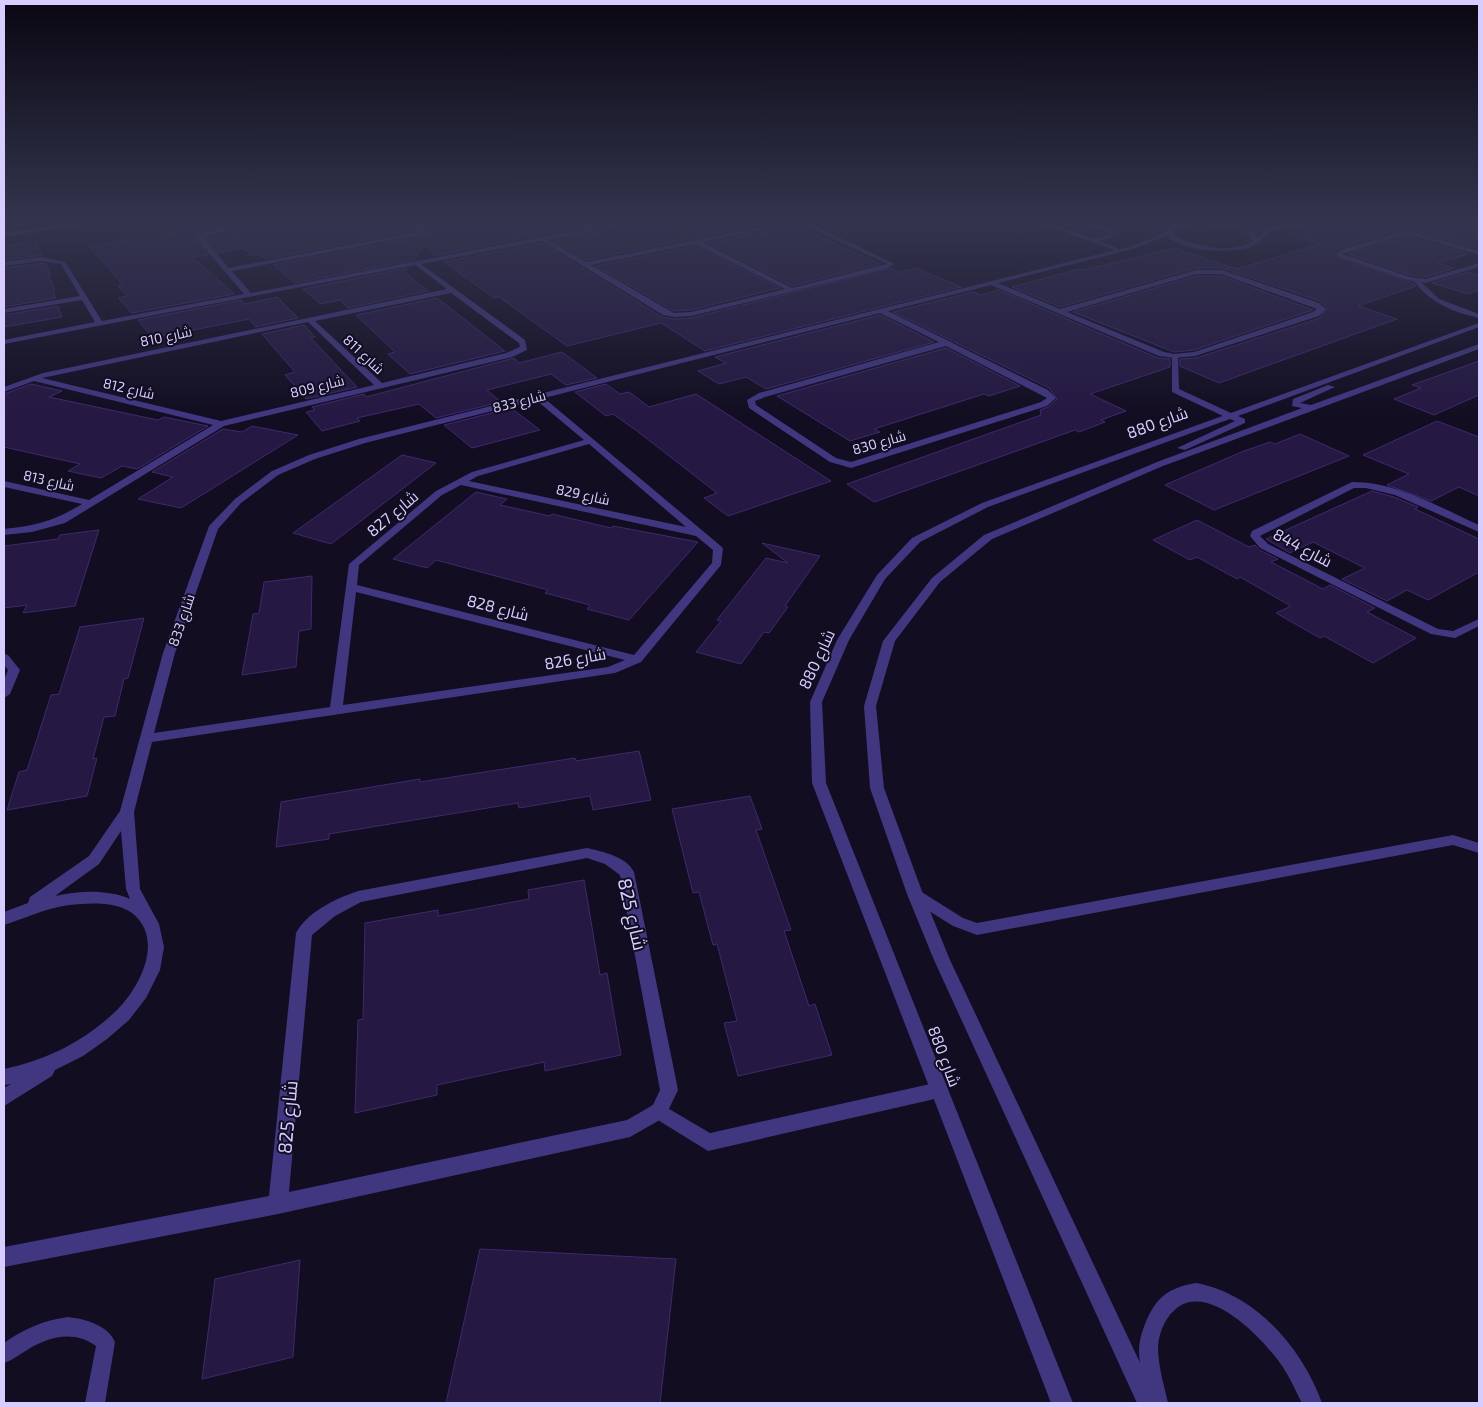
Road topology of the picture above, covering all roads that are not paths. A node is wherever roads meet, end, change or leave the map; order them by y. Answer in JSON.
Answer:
{"nodes":[{"id":1,"x":75,"y":285,"type":"edge"},
{"id":2,"x":240,"y":285,"type":"edge"},
{"id":3,"x":305,"y":285,"type":"edge"},
{"id":4,"x":446,"y":285,"type":"edge"},
{"id":5,"x":619,"y":285,"type":"edge"},
{"id":6,"x":781,"y":285,"type":"edge"},
{"id":7,"x":813,"y":285,"type":"edge"},
{"id":8,"x":985,"y":285,"type":"edge"},
{"id":9,"x":996,"y":285,"type":"edge"},
{"id":10,"x":1152,"y":285,"type":"edge"},
{"id":11,"x":1258,"y":285,"type":"edge"},
{"id":12,"x":1420,"y":285,"type":"edge"},
{"id":13,"x":453,"y":290,"type":"junction"},
{"id":14,"x":791,"y":290,"type":"junction"},
{"id":15,"x":249,"y":295,"type":"junction"},
{"id":16,"x":83,"y":298,"type":"junction"},
{"id":17,"x":880,"y":310,"type":"junction"},
{"id":18,"x":4,"y":311,"type":"edge"},
{"id":19,"x":1061,"y":311,"type":"junction"},
{"id":20,"x":1479,"y":316,"type":"edge"},
{"id":21,"x":310,"y":320,"type":"junction"},
{"id":22,"x":100,"y":324,"type":"junction"},
{"id":23,"x":1479,"y":325,"type":"edge"},
{"id":24,"x":4,"y":342,"type":"edge"},
{"id":25,"x":946,"y":343,"type":"junction"},
{"id":26,"x":1479,"y":346,"type":"edge"},
{"id":27,"x":1174,"y":356,"type":"junction"},
{"id":28,"x":1381,"y":361,"type":"junction"},
{"id":29,"x":31,"y":379,"type":"junction"},
{"id":30,"x":380,"y":386,"type":"junction"},
{"id":31,"x":4,"y":390,"type":"edge"},
{"id":32,"x":538,"y":396,"type":"junction"},
{"id":33,"x":1311,"y":408,"type":"junction"},
{"id":34,"x":1228,"y":416,"type":"junction"},
{"id":35,"x":221,"y":424,"type":"junction"},
{"id":36,"x":590,"y":441,"type":"junction"},
{"id":37,"x":1160,"y":464,"type":"junction"},
{"id":38,"x":460,"y":482,"type":"junction"},
{"id":39,"x":4,"y":484,"type":"edge"},
{"id":40,"x":88,"y":503,"type":"junction"},
{"id":41,"x":1479,"y":529,"type":"edge"},
{"id":42,"x":4,"y":532,"type":"edge"},
{"id":43,"x":700,"y":533,"type":"junction"},
{"id":44,"x":352,"y":588,"type":"junction"},
{"id":45,"x":1479,"y":622,"type":"edge"},
{"id":46,"x":4,"y":658,"type":"edge"},
{"id":47,"x":637,"y":659,"type":"junction"},
{"id":48,"x":4,"y":694,"type":"edge"},
{"id":49,"x":336,"y":710,"type":"junction"},
{"id":50,"x":147,"y":738,"type":"junction"},
{"id":51,"x":127,"y":812,"type":"junction"},
{"id":52,"x":1479,"y":848,"type":"edge"},
{"id":53,"x":915,"y":894,"type":"junction"},
{"id":54,"x":7,"y":917,"type":"edge"},
{"id":55,"x":146,"y":918,"type":"junction"},
{"id":56,"x":69,"y":1055,"type":"junction"},
{"id":57,"x":4,"y":1077,"type":"edge"},
{"id":58,"x":939,"y":1090,"type":"junction"},
{"id":59,"x":4,"y":1098,"type":"edge"},
{"id":60,"x":658,"y":1111,"type":"junction"},
{"id":61,"x":278,"y":1204,"type":"junction"},
{"id":62,"x":4,"y":1258,"type":"edge"},
{"id":63,"x":4,"y":1354,"type":"edge"},
{"id":64,"x":95,"y":1403,"type":"edge"},
{"id":65,"x":1062,"y":1403,"type":"edge"},
{"id":66,"x":1148,"y":1403,"type":"edge"},
{"id":67,"x":1158,"y":1403,"type":"edge"},
{"id":68,"x":1312,"y":1403,"type":"edge"}],
"edges":[{"from":1,"to":16,"type":"street"},
{"from":2,"to":15,"type":"street"},
{"from":3,"to":15,"type":"street"},
{"from":4,"to":13,"type":"street","name":"شارع 809"},
{"from":5,"to":14,"type":"street"},
{"from":6,"to":14,"type":"street"},
{"from":7,"to":14,"type":"street"},
{"from":8,"to":17,"type":"street","name":"شارع 833"},
{"from":9,"to":19,"type":"street"},
{"from":10,"to":19,"type":"street"},
{"from":11,"to":27,"type":"street"},
{"from":12,"to":20,"type":"lane"},
{"from":13,"to":21,"type":"street","name":"شارع 810"},
{"from":13,"to":30,"type":"street","name":"شارع 809"},
{"from":15,"to":22,"type":"street"},
{"from":16,"to":18,"type":"street"},
{"from":16,"to":22,"type":"street"},
{"from":17,"to":25,"type":"street","name":"شارع 830"},
{"from":17,"to":32,"type":"street","name":"شارع 833"},
{"from":19,"to":27,"type":"street"},
{"from":21,"to":29,"type":"street","name":"شارع 810"},
{"from":21,"to":30,"type":"street","name":"شارع 811"},
{"from":22,"to":24,"type":"street"},
{"from":23,"to":28,"type":"street","name":"شارع 880"},
{"from":25,"to":25,"type":"street","name":"شارع 830"},
{"from":26,"to":33,"type":"street"},
{"from":27,"to":34,"type":"lane"},
{"from":28,"to":33,"type":"street"},
{"from":28,"to":34,"type":"street","name":"شارع 880"},
{"from":29,"to":31,"type":"street","name":"شارع 810"},
{"from":29,"to":35,"type":"street","name":"شارع 812"},
{"from":30,"to":35,"type":"street","name":"شارع 809"},
{"from":32,"to":36,"type":"street","name":"شارع 826"},
{"from":32,"to":50,"type":"street","name":"شارع 833"},
{"from":33,"to":37,"type":"street"},
{"from":34,"to":37,"type":"street"},
{"from":34,"to":58,"type":"street","name":"شارع 880"},
{"from":35,"to":40,"type":"street","name":"شارع 809"},
{"from":36,"to":38,"type":"street","name":"شارع 827"},
{"from":36,"to":43,"type":"street","name":"شارع 826"},
{"from":37,"to":53,"type":"street"},
{"from":38,"to":43,"type":"street","name":"شارع 829"},
{"from":38,"to":44,"type":"street","name":"شارع 827"},
{"from":39,"to":40,"type":"street","name":"شارع 813"},
{"from":40,"to":42,"type":"street","name":"شارع 809"},
{"from":41,"to":45,"type":"street","name":"شارع 844"},
{"from":43,"to":47,"type":"street","name":"شارع 826"},
{"from":44,"to":47,"type":"street","name":"شارع 828"},
{"from":44,"to":49,"type":"street","name":"شارع 827"},
{"from":46,"to":48,"type":"street"},
{"from":47,"to":49,"type":"street","name":"شارع 826"},
{"from":49,"to":50,"type":"street","name":"شارع 826"},
{"from":50,"to":51,"type":"street","name":"شارع 833"},
{"from":51,"to":54,"type":"street","name":"شارع 833"},
{"from":51,"to":55,"type":"street","name":"شارع 833"},
{"from":52,"to":53,"type":"lane"},
{"from":53,"to":66,"type":"street"},
{"from":54,"to":55,"type":"street"},
{"from":55,"to":56,"type":"street","name":"شارع 833"},
{"from":56,"to":57,"type":"street"},
{"from":56,"to":59,"type":"street"},
{"from":58,"to":60,"type":"street"},
{"from":58,"to":65,"type":"street","name":"شارع 880"},
{"from":60,"to":61,"type":"street"},
{"from":60,"to":61,"type":"street","name":"شارع 825"},
{"from":61,"to":62,"type":"street"},
{"from":63,"to":64,"type":"lane"},
{"from":67,"to":68,"type":"lane"}]}
